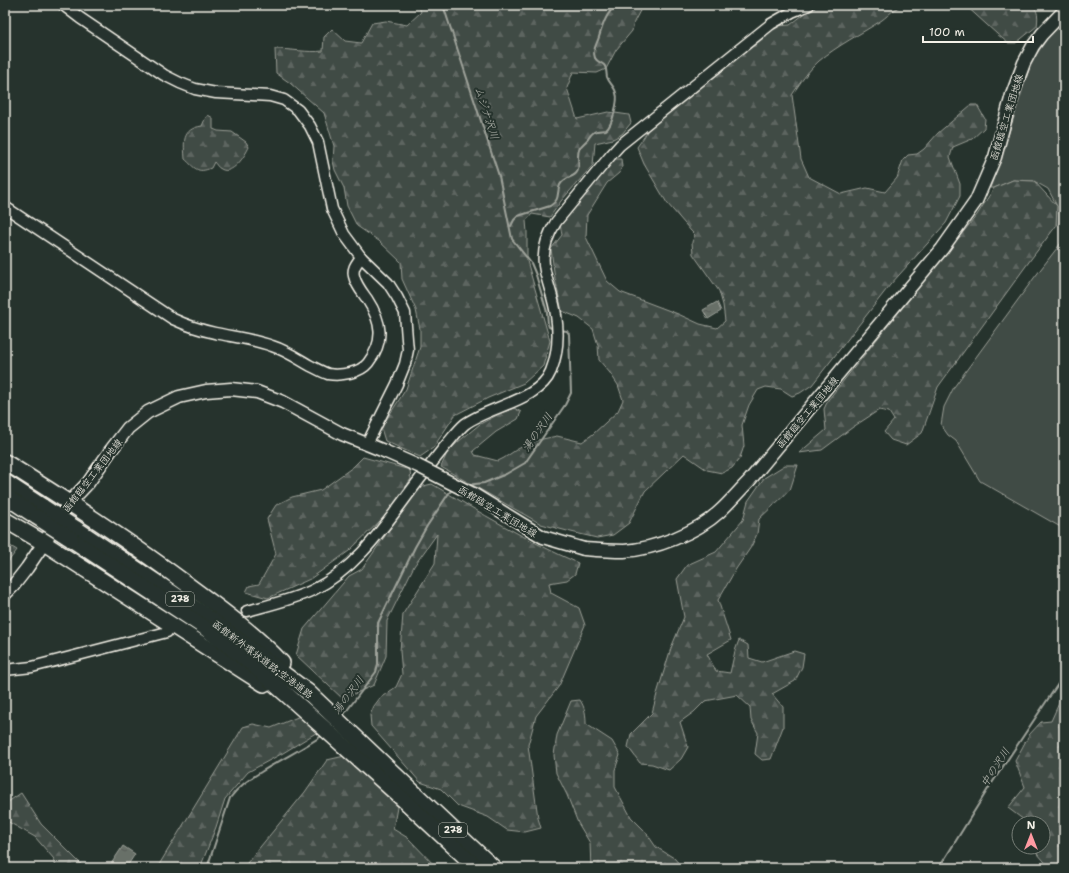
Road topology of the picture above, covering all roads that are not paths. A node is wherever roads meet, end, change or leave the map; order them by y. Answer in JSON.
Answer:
{"nodes":[{"id":1,"x":63,"y":5,"type":"edge"},
{"id":2,"x":809,"y":5,"type":"edge"},
{"id":3,"x":1064,"y":11,"type":"edge"},
{"id":4,"x":5,"y":207,"type":"edge"},
{"id":5,"x":361,"y":257,"type":"junction"},
{"id":6,"x":367,"y":444,"type":"junction"},
{"id":7,"x":5,"y":462,"type":"edge"},
{"id":8,"x":5,"y":482,"type":"edge"},
{"id":9,"x":5,"y":496,"type":"edge"},
{"id":10,"x":70,"y":502,"type":"junction"},
{"id":11,"x":40,"y":512,"type":"junction"},
{"id":12,"x":5,"y":520,"type":"edge"},
{"id":13,"x":44,"y":544,"type":"junction"},
{"id":14,"x":5,"y":594,"type":"edge"},
{"id":15,"x":246,"y":611,"type":"dead end"},
{"id":16,"x":167,"y":632,"type":"dead end"},
{"id":17,"x":5,"y":670,"type":"edge"},
{"id":18,"x":279,"y":679,"type":"junction"},
{"id":19,"x":410,"y":797,"type":"junction"},
{"id":20,"x":477,"y":868,"type":"edge"},
{"id":21,"x":494,"y":868,"type":"edge"}],
"edges":[{"from":1,"to":5,"type":"street"},
{"from":2,"to":15,"type":"street"},
{"from":3,"to":6,"type":"main road","name":"函館臨空工業団地線","bridge":true},
{"from":4,"to":5,"type":"street"},
{"from":5,"to":6,"type":"street"},
{"from":6,"to":10,"type":"main road","name":"函館臨空工業団地線"},
{"from":7,"to":10,"type":"highway"},
{"from":8,"to":11,"type":"highway","name":"函館新外環状道路;空港道路","number":"278"},
{"from":9,"to":11,"type":"highway","name":"函館新外環状道路;空港道路","number":"278"},
{"from":10,"to":13,"type":"main road","name":"函館臨空工業団地線"},
{"from":10,"to":18,"type":"highway"},
{"from":11,"to":18,"type":"highway","name":"函館新外環状道路;空港道路","number":"278","bridge":true},
{"from":12,"to":13,"type":"highway"},
{"from":13,"to":14,"type":"main road","name":"函館臨空工業団地線"},
{"from":13,"to":18,"type":"highway"},
{"from":16,"to":17,"type":"street"},
{"from":18,"to":19,"type":"highway","name":"函館新外環状道路;空港道路","number":"278"},
{"from":18,"to":19,"type":"highway","name":"函館新外環状道路;空港道路","number":"278"},
{"from":19,"to":20,"type":"highway","name":"函館新外環状道路;空港道路","number":"278"},
{"from":19,"to":21,"type":"highway","name":"函館新外環状道路;空港道路","number":"278"}]}
